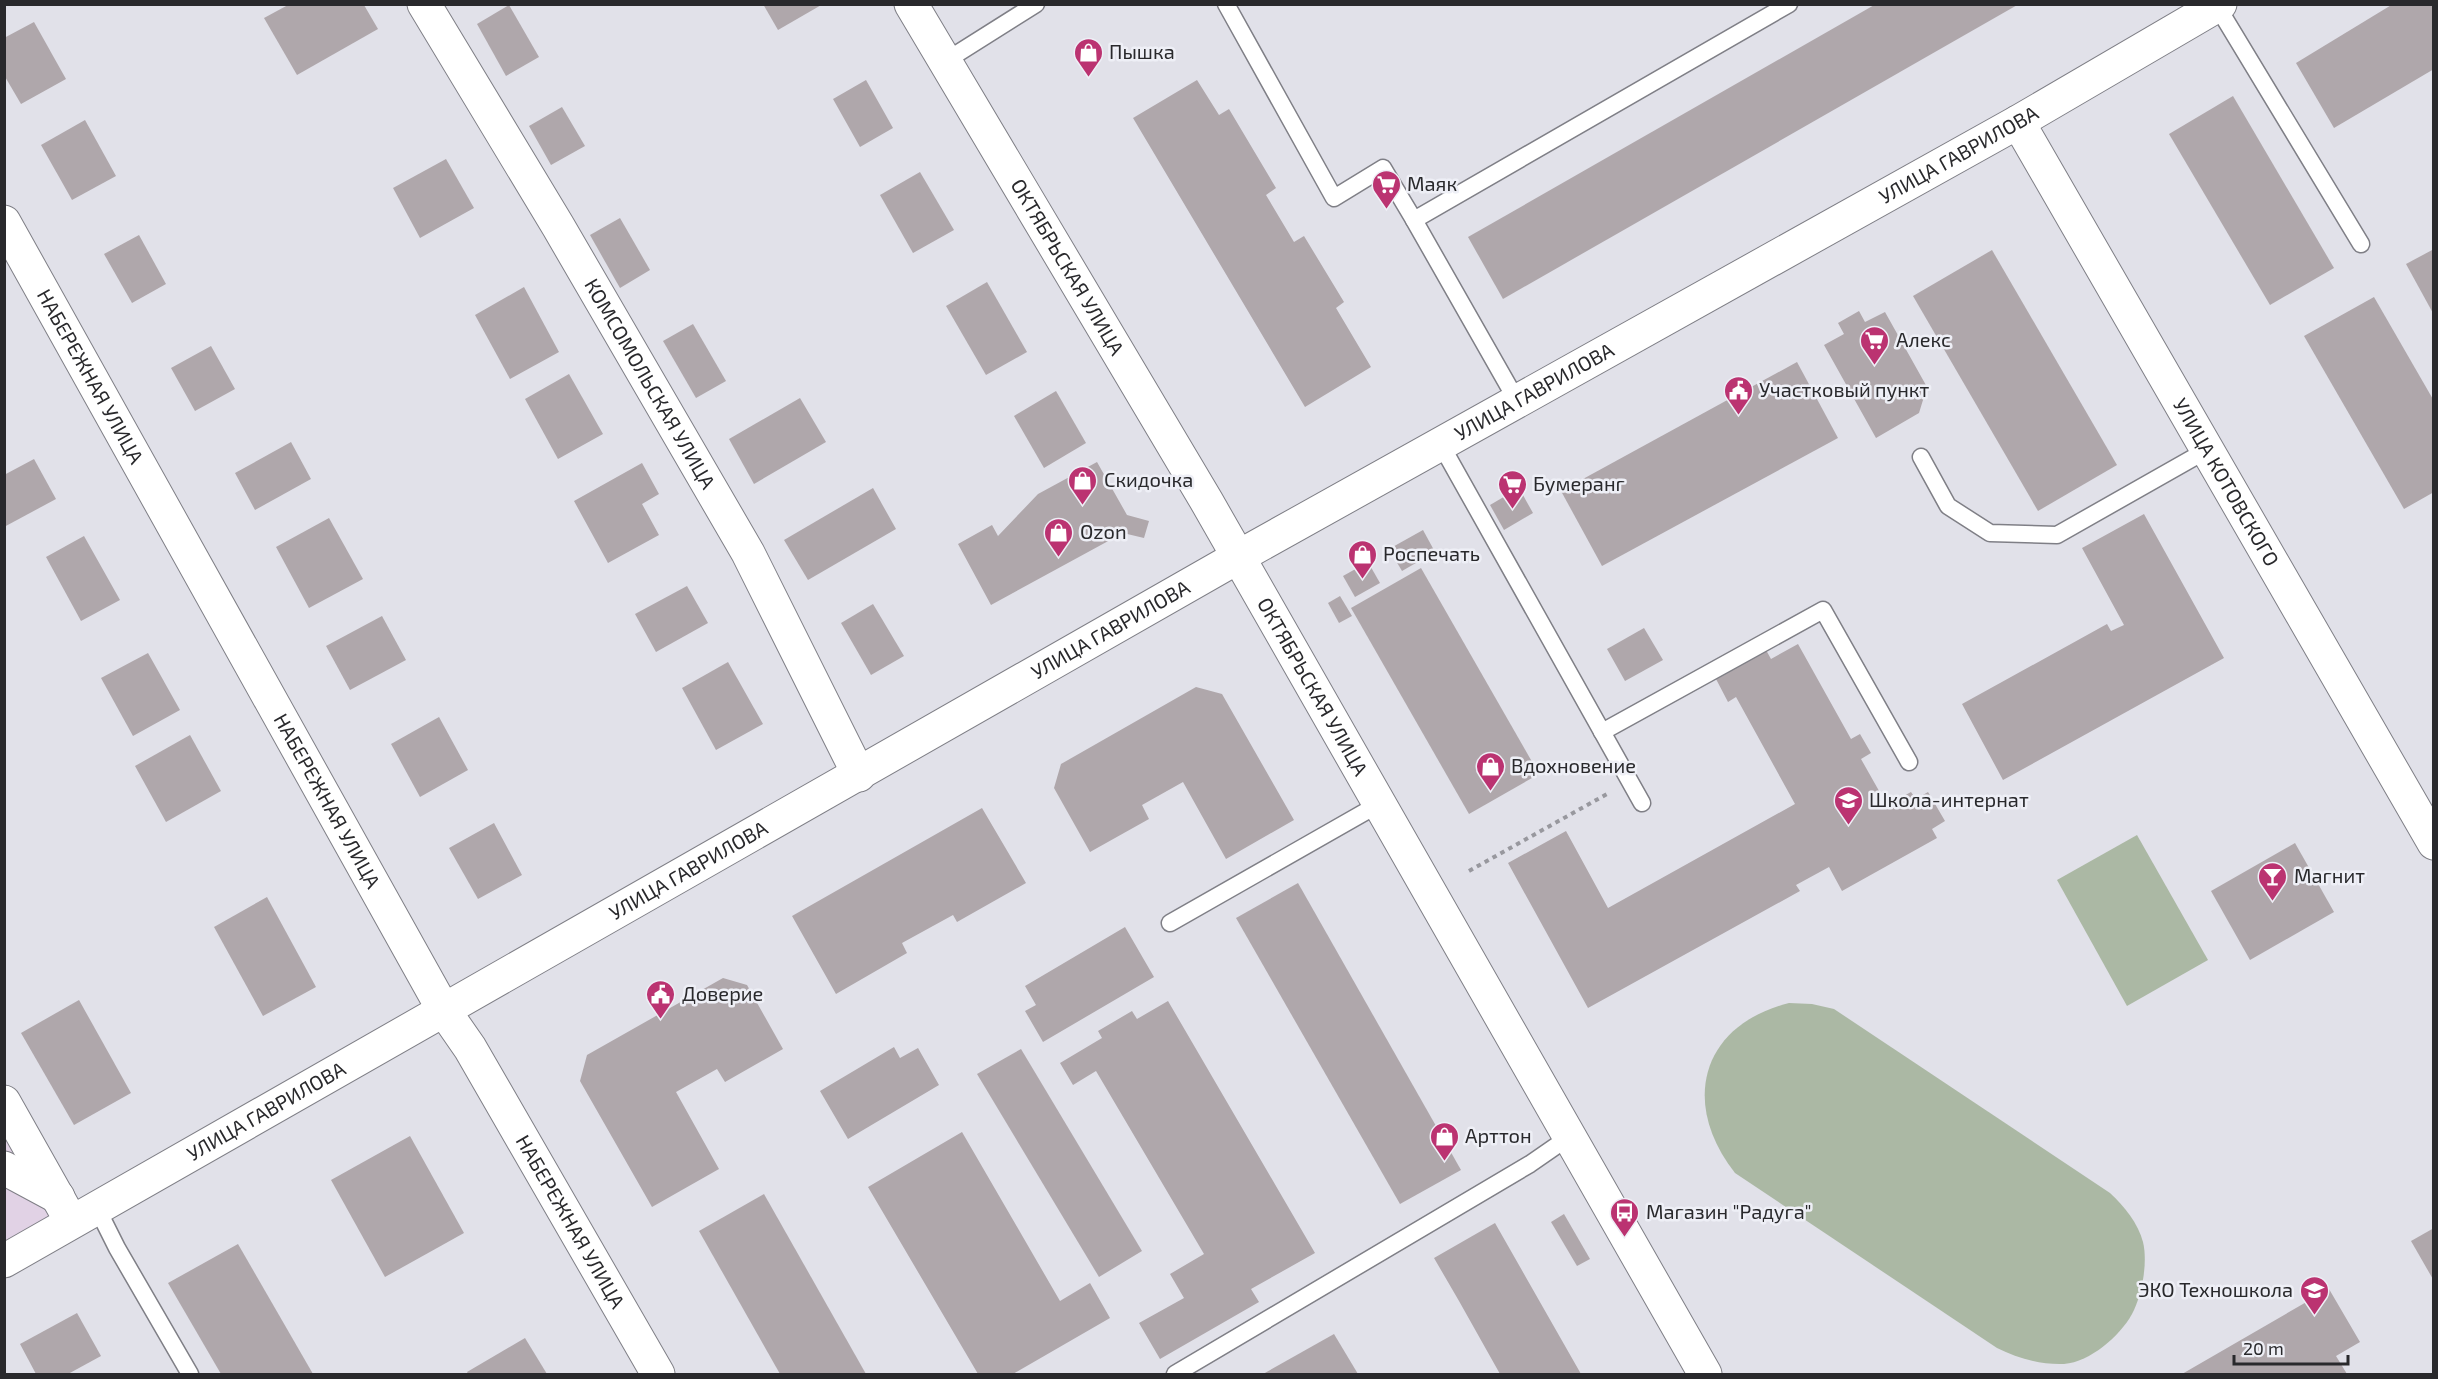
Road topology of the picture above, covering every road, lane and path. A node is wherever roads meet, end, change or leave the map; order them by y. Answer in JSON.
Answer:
{"nodes":[{"id":1,"x":424,"y":4,"type":"edge"},
{"id":2,"x":911,"y":4,"type":"edge"},
{"id":3,"x":1036,"y":4,"type":"edge"},
{"id":4,"x":1226,"y":4,"type":"edge"},
{"id":5,"x":1789,"y":4,"type":"edge"},
{"id":6,"x":2218,"y":5,"type":"edge"},
{"id":7,"x":944,"y":62,"type":"junction"},
{"id":8,"x":2018,"y":122,"type":"junction"},
{"id":9,"x":1414,"y":220,"type":"junction"},
{"id":10,"x":4,"y":222,"type":"edge"},
{"id":11,"x":2361,"y":244,"type":"dead end"},
{"id":12,"x":1517,"y":401,"type":"junction"},
{"id":13,"x":1440,"y":443,"type":"junction"},
{"id":14,"x":2207,"y":450,"type":"junction"},
{"id":15,"x":1921,"y":457,"type":"dead end"},
{"id":16,"x":1238,"y":557,"type":"junction"},
{"id":17,"x":1602,"y":732,"type":"junction"},
{"id":18,"x":1909,"y":762,"type":"dead end"},
{"id":19,"x":859,"y":774,"type":"junction"},
{"id":20,"x":1630,"y":782,"type":"junction"},
{"id":21,"x":1642,"y":803,"type":"dead end"},
{"id":22,"x":1379,"y":804,"type":"junction"},
{"id":23,"x":2433,"y":843,"type":"edge"},
{"id":24,"x":1469,"y":871,"type":"dead end"},
{"id":25,"x":1170,"y":923,"type":"dead end"},
{"id":26,"x":443,"y":1009,"type":"junction"},
{"id":27,"x":4,"y":1102,"type":"edge"},
{"id":28,"x":1569,"y":1137,"type":"junction"},
{"id":29,"x":4,"y":1168,"type":"edge"},
{"id":30,"x":75,"y":1208,"type":"junction"},
{"id":31,"x":4,"y":1260,"type":"edge"},
{"id":32,"x":190,"y":1374,"type":"edge"},
{"id":33,"x":658,"y":1374,"type":"edge"},
{"id":34,"x":1175,"y":1374,"type":"edge"},
{"id":35,"x":1705,"y":1374,"type":"edge"}],
"edges":[{"from":1,"to":19,"type":"street","name":"КОМСОМОЛЬСКАЯ УЛИЦА"},
{"from":2,"to":7,"type":"street","name":"ОКТЯБРЬСКАЯ УЛИЦА"},
{"from":3,"to":7,"type":"lane"},
{"from":4,"to":9,"type":"lane"},
{"from":5,"to":9,"type":"lane"},
{"from":6,"to":8,"type":"street","name":"УЛИЦА ГАВРИЛОВА"},
{"from":6,"to":11,"type":"lane"},
{"from":7,"to":16,"type":"street","name":"ОКТЯБРЬСКАЯ УЛИЦА"},
{"from":8,"to":12,"type":"street","name":"УЛИЦА ГАВРИЛОВА"},
{"from":8,"to":14,"type":"street","name":"УЛИЦА КОТОВСКОГО"},
{"from":9,"to":12,"type":"lane"},
{"from":10,"to":26,"type":"street","name":"НАБЕРЕЖНАЯ УЛИЦА"},
{"from":12,"to":13,"type":"street","name":"УЛИЦА ГАВРИЛОВА"},
{"from":13,"to":16,"type":"street","name":"УЛИЦА ГАВРИЛОВА"},
{"from":13,"to":17,"type":"lane"},
{"from":14,"to":15,"type":"lane"},
{"from":14,"to":23,"type":"street","name":"УЛИЦА КОТОВСКОГО"},
{"from":16,"to":19,"type":"street","name":"УЛИЦА ГАВРИЛОВА"},
{"from":16,"to":22,"type":"street","name":"ОКТЯБРЬСКАЯ УЛИЦА"},
{"from":17,"to":18,"type":"lane"},
{"from":17,"to":20,"type":"lane"},
{"from":19,"to":26,"type":"street","name":"УЛИЦА ГАВРИЛОВА"},
{"from":20,"to":21,"type":"lane"},
{"from":20,"to":24,"type":"path"},
{"from":22,"to":25,"type":"lane"},
{"from":22,"to":28,"type":"street","name":"ОКТЯБРЬСКАЯ УЛИЦА"},
{"from":26,"to":30,"type":"street","name":"УЛИЦА ГАВРИЛОВА"},
{"from":26,"to":33,"type":"street","name":"НАБЕРЕЖНАЯ УЛИЦА"},
{"from":27,"to":30,"type":"street"},
{"from":28,"to":34,"type":"lane"},
{"from":28,"to":35,"type":"street","name":"ОКТЯБРЬСКАЯ УЛИЦА"},
{"from":29,"to":30,"type":"street"},
{"from":30,"to":31,"type":"street","name":"УЛИЦА ГАВРИЛОВА"},
{"from":30,"to":32,"type":"lane"}]}
